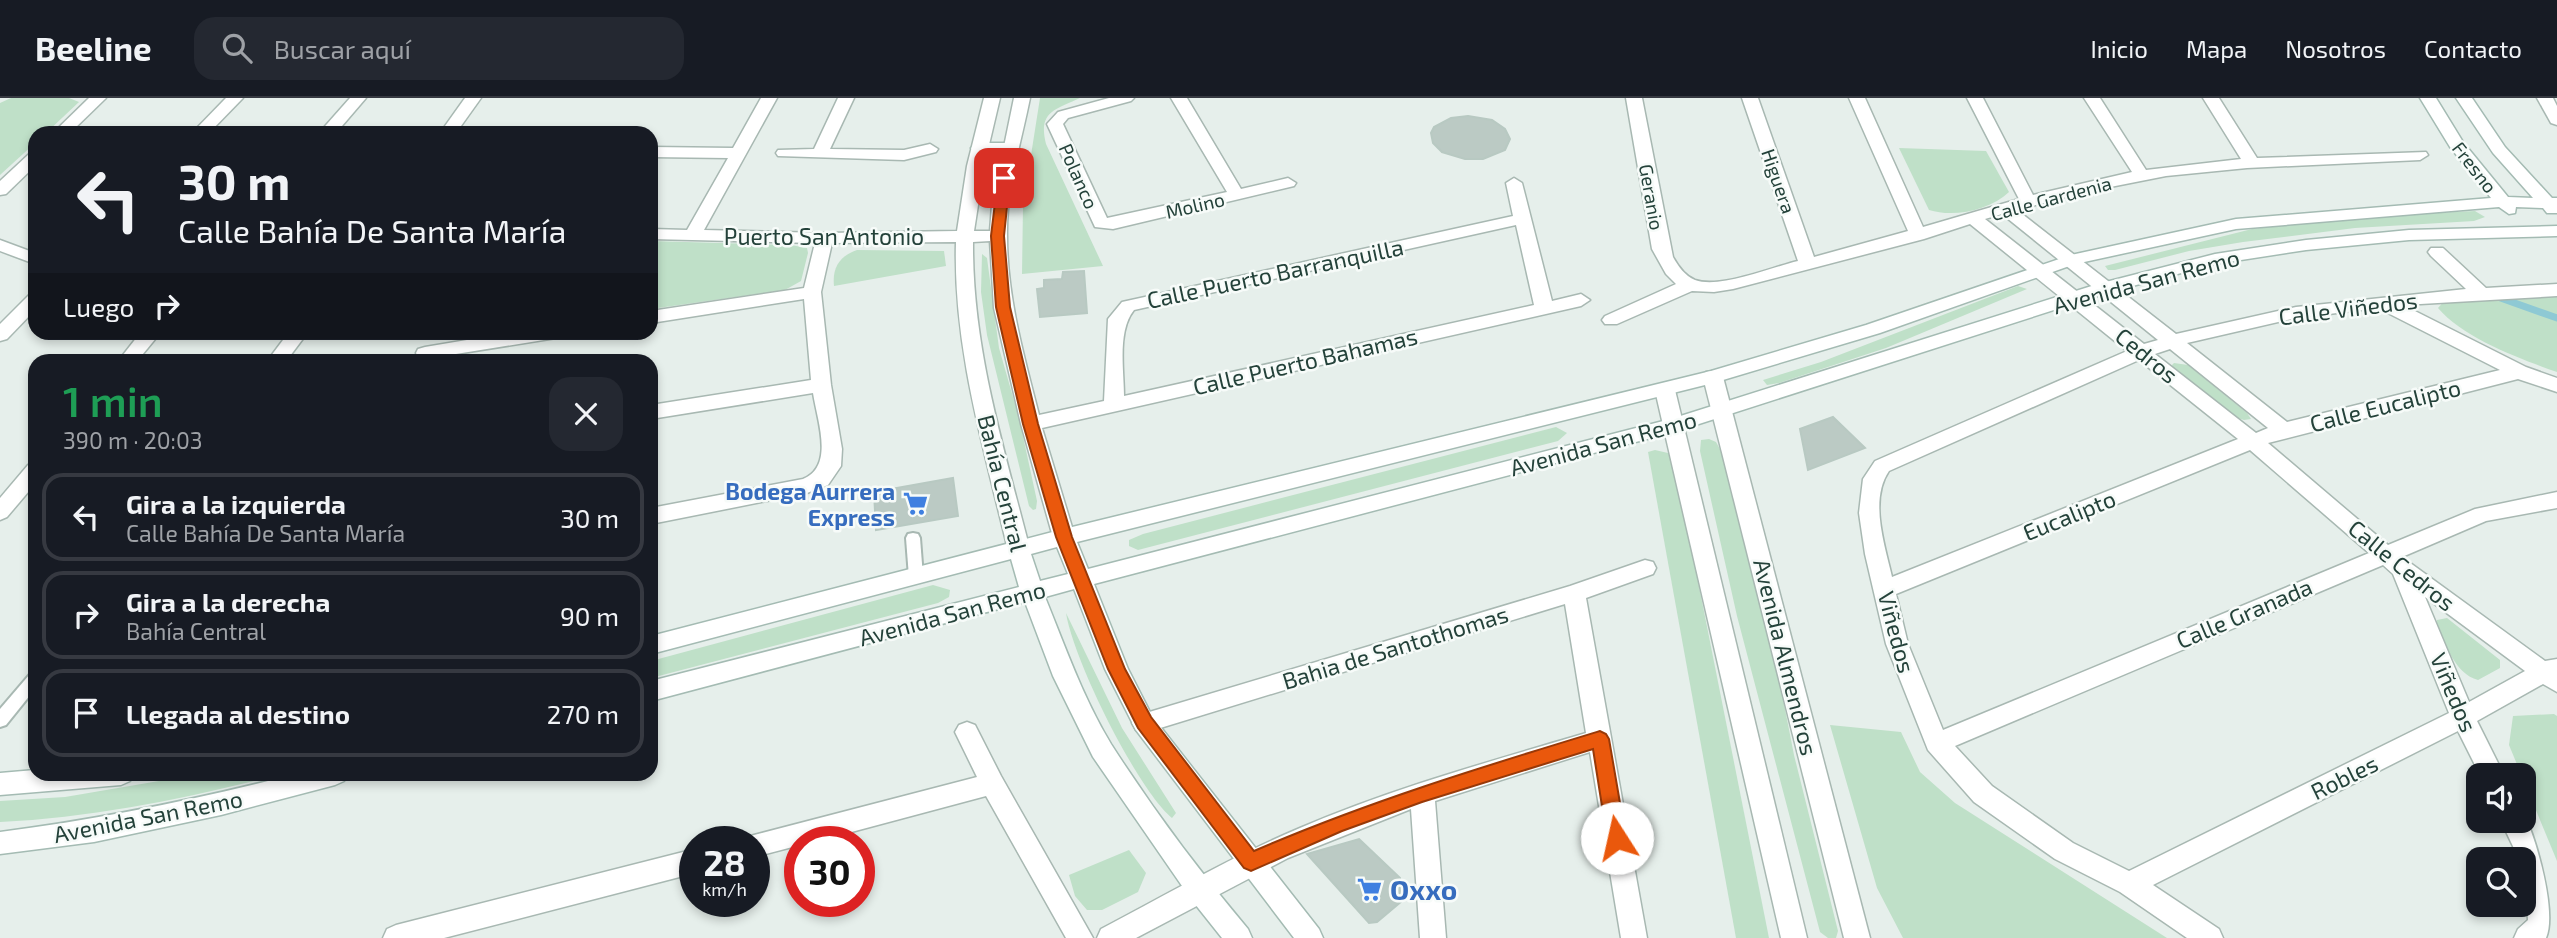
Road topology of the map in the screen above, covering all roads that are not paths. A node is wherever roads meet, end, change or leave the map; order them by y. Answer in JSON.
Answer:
{"nodes":[{"id":1,"x":98,"y":98,"type":"edge"},
{"id":2,"x":235,"y":98,"type":"edge"},
{"id":3,"x":358,"y":98,"type":"edge"},
{"id":4,"x":472,"y":98,"type":"edge"},
{"id":5,"x":769,"y":98,"type":"edge"},
{"id":6,"x":846,"y":98,"type":"edge"},
{"id":7,"x":992,"y":98,"type":"edge"},
{"id":8,"x":1022,"y":98,"type":"edge"},
{"id":9,"x":1126,"y":98,"type":"edge"},
{"id":10,"x":1179,"y":98,"type":"edge"},
{"id":11,"x":1634,"y":98,"type":"edge"},
{"id":12,"x":1750,"y":98,"type":"edge"},
{"id":13,"x":1857,"y":98,"type":"edge"},
{"id":14,"x":1975,"y":98,"type":"edge"},
{"id":15,"x":2092,"y":98,"type":"edge"},
{"id":16,"x":2211,"y":98,"type":"edge"},
{"id":17,"x":2428,"y":98,"type":"edge"},
{"id":18,"x":2464,"y":98,"type":"edge"},
{"id":19,"x":2546,"y":98,"type":"edge"},
{"id":20,"x":2557,"y":120,"type":"edge"},
{"id":21,"x":68,"y":126,"type":"edge"},
{"id":22,"x":207,"y":126,"type":"edge"},
{"id":23,"x":333,"y":126,"type":"edge"},
{"id":24,"x":453,"y":126,"type":"edge"},
{"id":25,"x":979,"y":148,"type":"junction"},
{"id":26,"x":1010,"y":148,"type":"junction"},
{"id":27,"x":930,"y":149,"type":"dead end"},
{"id":28,"x":658,"y":152,"type":"edge"},
{"id":29,"x":738,"y":153,"type":"junction"},
{"id":30,"x":785,"y":153,"type":"dead end"},
{"id":31,"x":820,"y":155,"type":"junction"},
{"id":32,"x":2420,"y":155,"type":"dead end"},
{"id":33,"x":28,"y":164,"type":"edge"},
{"id":34,"x":2253,"y":165,"type":"junction"},
{"id":35,"x":2141,"y":174,"type":"junction"},
{"id":36,"x":1289,"y":183,"type":"dead end"},
{"id":37,"x":1514,"y":183,"type":"dead end"},
{"id":38,"x":0,"y":190,"type":"edge"},
{"id":39,"x":1237,"y":196,"type":"junction"},
{"id":40,"x":2503,"y":202,"type":"junction"},
{"id":41,"x":2029,"y":203,"type":"junction"},
{"id":42,"x":2553,"y":206,"type":"edge"},
{"id":43,"x":2007,"y":210,"type":"junction"},
{"id":44,"x":1522,"y":219,"type":"junction"},
{"id":45,"x":1974,"y":219,"type":"junction"},
{"id":46,"x":1101,"y":223,"type":"joint"},
{"id":47,"x":2528,"y":231,"type":"junction"},
{"id":48,"x":2557,"y":231,"type":"edge"},
{"id":49,"x":658,"y":234,"type":"edge"},
{"id":50,"x":693,"y":234,"type":"junction"},
{"id":51,"x":1918,"y":235,"type":"junction"},
{"id":52,"x":965,"y":236,"type":"junction"},
{"id":53,"x":998,"y":236,"type":"junction"},
{"id":54,"x":825,"y":238,"type":"junction"},
{"id":55,"x":0,"y":245,"type":"edge"},
{"id":56,"x":2437,"y":251,"type":"dead end"},
{"id":57,"x":28,"y":256,"type":"edge"},
{"id":58,"x":2071,"y":260,"type":"junction"},
{"id":59,"x":1808,"y":265,"type":"junction"},
{"id":60,"x":2040,"y":271,"type":"junction"},
{"id":61,"x":1690,"y":285,"type":"junction"},
{"id":62,"x":2104,"y":288,"type":"junction"},
{"id":63,"x":2557,"y":290,"type":"edge"},
{"id":64,"x":812,"y":292,"type":"junction"},
{"id":65,"x":2481,"y":293,"type":"junction"},
{"id":66,"x":2074,"y":298,"type":"junction"},
{"id":67,"x":1581,"y":300,"type":"dead end"},
{"id":68,"x":2380,"y":301,"type":"junction"},
{"id":69,"x":28,"y":306,"type":"edge"},
{"id":70,"x":1544,"y":307,"type":"junction"},
{"id":71,"x":658,"y":316,"type":"edge"},
{"id":72,"x":1611,"y":320,"type":"dead end"},
{"id":73,"x":0,"y":335,"type":"edge"},
{"id":74,"x":145,"y":340,"type":"edge"},
{"id":75,"x":293,"y":340,"type":"edge"},
{"id":76,"x":513,"y":340,"type":"edge"},
{"id":77,"x":2172,"y":341,"type":"junction"},
{"id":78,"x":2143,"y":351,"type":"junction"},
{"id":79,"x":133,"y":354,"type":"edge"},
{"id":80,"x":282,"y":354,"type":"edge"},
{"id":81,"x":439,"y":354,"type":"edge"},
{"id":82,"x":2519,"y":372,"type":"junction"},
{"id":83,"x":1713,"y":377,"type":"junction"},
{"id":84,"x":821,"y":384,"type":"junction"},
{"id":85,"x":2557,"y":385,"type":"edge"},
{"id":86,"x":1665,"y":390,"type":"junction"},
{"id":87,"x":1114,"y":404,"type":"junction"},
{"id":88,"x":658,"y":411,"type":"edge"},
{"id":89,"x":1724,"y":411,"type":"junction"},
{"id":90,"x":1031,"y":424,"type":"junction"},
{"id":91,"x":1674,"y":425,"type":"junction"},
{"id":92,"x":2284,"y":430,"type":"junction"},
{"id":93,"x":2253,"y":441,"type":"junction"},
{"id":94,"x":28,"y":478,"type":"edge"},
{"id":95,"x":2557,"y":500,"type":"edge"},
{"id":96,"x":0,"y":512,"type":"edge"},
{"id":97,"x":658,"y":515,"type":"edge"},
{"id":98,"x":1064,"y":537,"type":"junction"},
{"id":99,"x":913,"y":538,"type":"dead end"},
{"id":100,"x":1019,"y":550,"type":"junction"},
{"id":101,"x":2384,"y":554,"type":"junction"},
{"id":102,"x":1645,"y":568,"type":"dead end"},
{"id":103,"x":2402,"y":569,"type":"junction"},
{"id":104,"x":916,"y":577,"type":"junction"},
{"id":105,"x":1080,"y":579,"type":"junction"},
{"id":106,"x":1885,"y":589,"type":"junction"},
{"id":107,"x":1032,"y":592,"type":"junction"},
{"id":108,"x":1574,"y":593,"type":"junction"},
{"id":109,"x":658,"y":643,"type":"edge"},
{"id":110,"x":2552,"y":674,"type":"edge"},
{"id":111,"x":28,"y":686,"type":"edge"},
{"id":112,"x":658,"y":689,"type":"edge"},
{"id":113,"x":2463,"y":717,"type":"junction"},
{"id":114,"x":0,"y":720,"type":"edge"},
{"id":115,"x":1144,"y":723,"type":"junction"},
{"id":116,"x":967,"y":732,"type":"dead end"},
{"id":117,"x":1600,"y":739,"type":"junction"},
{"id":118,"x":1937,"y":743,"type":"junction"},
{"id":119,"x":2486,"y":763,"type":"edge"},
{"id":120,"x":36,"y":781,"type":"edge"},
{"id":121,"x":308,"y":781,"type":"edge"},
{"id":122,"x":0,"y":784,"type":"edge"},
{"id":123,"x":992,"y":784,"type":"junction"},
{"id":124,"x":1422,"y":793,"type":"junction"},
{"id":125,"x":2520,"y":833,"type":"edge"},
{"id":126,"x":770,"y":842,"type":"edge"},
{"id":127,"x":0,"y":843,"type":"edge"},
{"id":128,"x":1251,"y":862,"type":"junction"},
{"id":129,"x":679,"y":865,"type":"edge"},
{"id":130,"x":2129,"y":884,"type":"junction"},
{"id":131,"x":1200,"y":891,"type":"junction"},
{"id":132,"x":396,"y":938,"type":"edge"},
{"id":133,"x":1080,"y":938,"type":"edge"},
{"id":134,"x":1110,"y":938,"type":"edge"},
{"id":135,"x":1239,"y":938,"type":"edge"},
{"id":136,"x":1310,"y":938,"type":"edge"},
{"id":137,"x":1433,"y":938,"type":"edge"},
{"id":138,"x":1634,"y":938,"type":"edge"},
{"id":139,"x":1794,"y":938,"type":"edge"},
{"id":140,"x":1857,"y":938,"type":"edge"},
{"id":141,"x":2210,"y":938,"type":"edge"},
{"id":142,"x":2527,"y":938,"type":"edge"}],
"edges":[{"from":1,"to":21,"type":"street"},
{"from":2,"to":22,"type":"street"},
{"from":3,"to":23,"type":"street"},
{"from":4,"to":24,"type":"street"},
{"from":5,"to":29,"type":"street"},
{"from":6,"to":31,"type":"street"},
{"from":7,"to":25,"type":"street","name":"Bahía Central"},
{"from":8,"to":26,"type":"street","name":"Bahía Central"},
{"from":9,"to":46,"type":"street","name":"Polanco"},
{"from":10,"to":39,"type":"street"},
{"from":11,"to":61,"type":"street","name":"Geranio"},
{"from":12,"to":59,"type":"street","name":"Higuera"},
{"from":13,"to":51,"type":"street"},
{"from":14,"to":41,"type":"street"},
{"from":15,"to":35,"type":"street"},
{"from":16,"to":34,"type":"street"},
{"from":17,"to":40,"type":"street","name":"Fresno"},
{"from":18,"to":42,"type":"street","name":"Fresno"},
{"from":19,"to":20,"type":"street"},
{"from":25,"to":26,"type":"street"},
{"from":25,"to":52,"type":"street","name":"Bahía Central"},
{"from":26,"to":53,"type":"street","name":"Bahía Central"},
{"from":27,"to":31,"type":"street"},
{"from":28,"to":29,"type":"street"},
{"from":29,"to":50,"type":"street"},
{"from":30,"to":31,"type":"street"},
{"from":32,"to":34,"type":"street","name":"Calle Gardenia"},
{"from":33,"to":38,"type":"street"},
{"from":34,"to":35,"type":"street","name":"Calle Gardenia"},
{"from":35,"to":41,"type":"street","name":"Calle Gardenia"},
{"from":36,"to":39,"type":"street","name":"Molino"},
{"from":37,"to":44,"type":"street"},
{"from":39,"to":46,"type":"street","name":"Molino"},
{"from":40,"to":42,"type":"street","name":"Avenida San Remo"},
{"from":40,"to":47,"type":"street","name":"Fresno"},
{"from":40,"to":58,"type":"street","name":"Avenida San Remo"},
{"from":41,"to":43,"type":"street","name":"Calle Gardenia"},
{"from":43,"to":45,"type":"street","name":"Calle Gardenia"},
{"from":43,"to":58,"type":"street","name":"Cedros"},
{"from":44,"to":70,"type":"street"},
{"from":44,"to":87,"type":"street","name":"Calle Puerto Barranquilla"},
{"from":45,"to":51,"type":"street","name":"Calle Gardenia"},
{"from":45,"to":60,"type":"street","name":"Cedros"},
{"from":47,"to":48,"type":"street","name":"Avenida San Remo"},
{"from":47,"to":62,"type":"street","name":"Avenida San Remo"},
{"from":49,"to":50,"type":"street","name":"Puerto San Antonio"},
{"from":50,"to":54,"type":"street","name":"Puerto San Antonio"},
{"from":51,"to":59,"type":"street","name":"Calle Gardenia"},
{"from":52,"to":53,"type":"street","name":"Puerto San Antonio"},
{"from":52,"to":54,"type":"street","name":"Puerto San Antonio"},
{"from":52,"to":100,"type":"street","name":"Bahía Central"},
{"from":53,"to":90,"type":"street","name":"Bahía Central"},
{"from":54,"to":64,"type":"street"},
{"from":55,"to":57,"type":"street"},
{"from":56,"to":65,"type":"street"},
{"from":58,"to":60,"type":"street","name":"Avenida San Remo"},
{"from":58,"to":62,"type":"street","name":"Cedros"},
{"from":59,"to":61,"type":"street","name":"Calle Gardenia"},
{"from":60,"to":66,"type":"street","name":"Cedros"},
{"from":60,"to":83,"type":"street","name":"Avenida San Remo"},
{"from":61,"to":72,"type":"street"},
{"from":62,"to":66,"type":"street","name":"Avenida San Remo"},
{"from":62,"to":77,"type":"street","name":"Cedros"},
{"from":63,"to":65,"type":"street","name":"Calle Viñedos"},
{"from":64,"to":71,"type":"street"},
{"from":64,"to":84,"type":"street"},
{"from":65,"to":68,"type":"street","name":"Calle Viñedos"},
{"from":66,"to":78,"type":"street","name":"Cedros"},
{"from":66,"to":89,"type":"street","name":"Avenida San Remo"},
{"from":67,"to":70,"type":"street","name":"Calle Puerto Bahamas"},
{"from":68,"to":77,"type":"street","name":"Calle Viñedos"},
{"from":68,"to":82,"type":"street"},
{"from":69,"to":73,"type":"street"},
{"from":70,"to":87,"type":"street","name":"Calle Puerto Bahamas"},
{"from":74,"to":79,"type":"street"},
{"from":75,"to":80,"type":"street"},
{"from":76,"to":81,"type":"street"},
{"from":77,"to":78,"type":"street","name":"Calle Viñedos"},
{"from":77,"to":92,"type":"street","name":"Cedros"},
{"from":78,"to":93,"type":"street","name":"Cedros"},
{"from":78,"to":106,"type":"street","name":"Viñedos"},
{"from":82,"to":85,"type":"street"},
{"from":82,"to":92,"type":"street","name":"Calle Eucalipto"},
{"from":83,"to":86,"type":"street","name":"Avenida San Remo"},
{"from":83,"to":89,"type":"street","name":"Avenida Almendros"},
{"from":84,"to":88,"type":"street"},
{"from":84,"to":97,"type":"street"},
{"from":86,"to":91,"type":"street"},
{"from":86,"to":98,"type":"street","name":"Avenida San Remo"},
{"from":87,"to":90,"type":"street","name":"Calle Puerto Bahamas"},
{"from":89,"to":91,"type":"street","name":"Avenida San Remo"},
{"from":89,"to":140,"type":"street","name":"Avenida Almendros"},
{"from":90,"to":98,"type":"street","name":"Bahía Central"},
{"from":91,"to":105,"type":"street","name":"Avenida San Remo"},
{"from":91,"to":139,"type":"street"},
{"from":92,"to":93,"type":"street","name":"Calle Eucalipto"},
{"from":93,"to":101,"type":"street","name":"Calle Cedros"},
{"from":93,"to":106,"type":"street","name":"Eucalipto"},
{"from":94,"to":96,"type":"street"},
{"from":95,"to":101,"type":"street","name":"Calle Granada"},
{"from":98,"to":100,"type":"street","name":"Avenida San Remo"},
{"from":98,"to":105,"type":"street","name":"Bahía Central"},
{"from":99,"to":104,"type":"lane"},
{"from":100,"to":104,"type":"street","name":"Avenida San Remo"},
{"from":100,"to":107,"type":"street","name":"Bahía Central"},
{"from":101,"to":103,"type":"street","name":"Calle Cedros"},
{"from":101,"to":118,"type":"street","name":"Calle Granada"},
{"from":102,"to":108,"type":"street","name":"Bahia de Santothomas"},
{"from":103,"to":110,"type":"street","name":"Calle Cedros"},
{"from":103,"to":113,"type":"street","name":"Viñedos"},
{"from":104,"to":109,"type":"street","name":"Avenida San Remo"},
{"from":105,"to":107,"type":"street","name":"Avenida San Remo"},
{"from":105,"to":115,"type":"street","name":"Bahía Central"},
{"from":106,"to":118,"type":"street","name":"Viñedos"},
{"from":107,"to":112,"type":"street","name":"Avenida San Remo"},
{"from":107,"to":131,"type":"street","name":"Bahía Central"},
{"from":108,"to":115,"type":"street","name":"Bahia de Santothomas"},
{"from":108,"to":117,"type":"street"},
{"from":110,"to":113,"type":"street","name":"Robles"},
{"from":111,"to":114,"type":"lane"},
{"from":113,"to":119,"type":"street","name":"Viñedos"},
{"from":113,"to":130,"type":"street","name":"Robles"},
{"from":115,"to":128,"type":"street","name":"Bahía Central"},
{"from":116,"to":123,"type":"street"},
{"from":117,"to":124,"type":"street"},
{"from":117,"to":138,"type":"street"},
{"from":118,"to":130,"type":"street","name":"Viñedos"},
{"from":120,"to":122,"type":"street","name":"Avenida San Remo"},
{"from":121,"to":127,"type":"street","name":"Avenida San Remo"},
{"from":123,"to":126,"type":"street"},
{"from":123,"to":133,"type":"street"},
{"from":124,"to":128,"type":"street"},
{"from":124,"to":137,"type":"street"},
{"from":125,"to":142,"type":"street"},
{"from":128,"to":131,"type":"street"},
{"from":128,"to":136,"type":"street","name":"Bahía Central"},
{"from":129,"to":132,"type":"street"},
{"from":130,"to":141,"type":"street","name":"Viñedos"},
{"from":131,"to":134,"type":"street"},
{"from":131,"to":135,"type":"street","name":"Bahía Central"}]}
